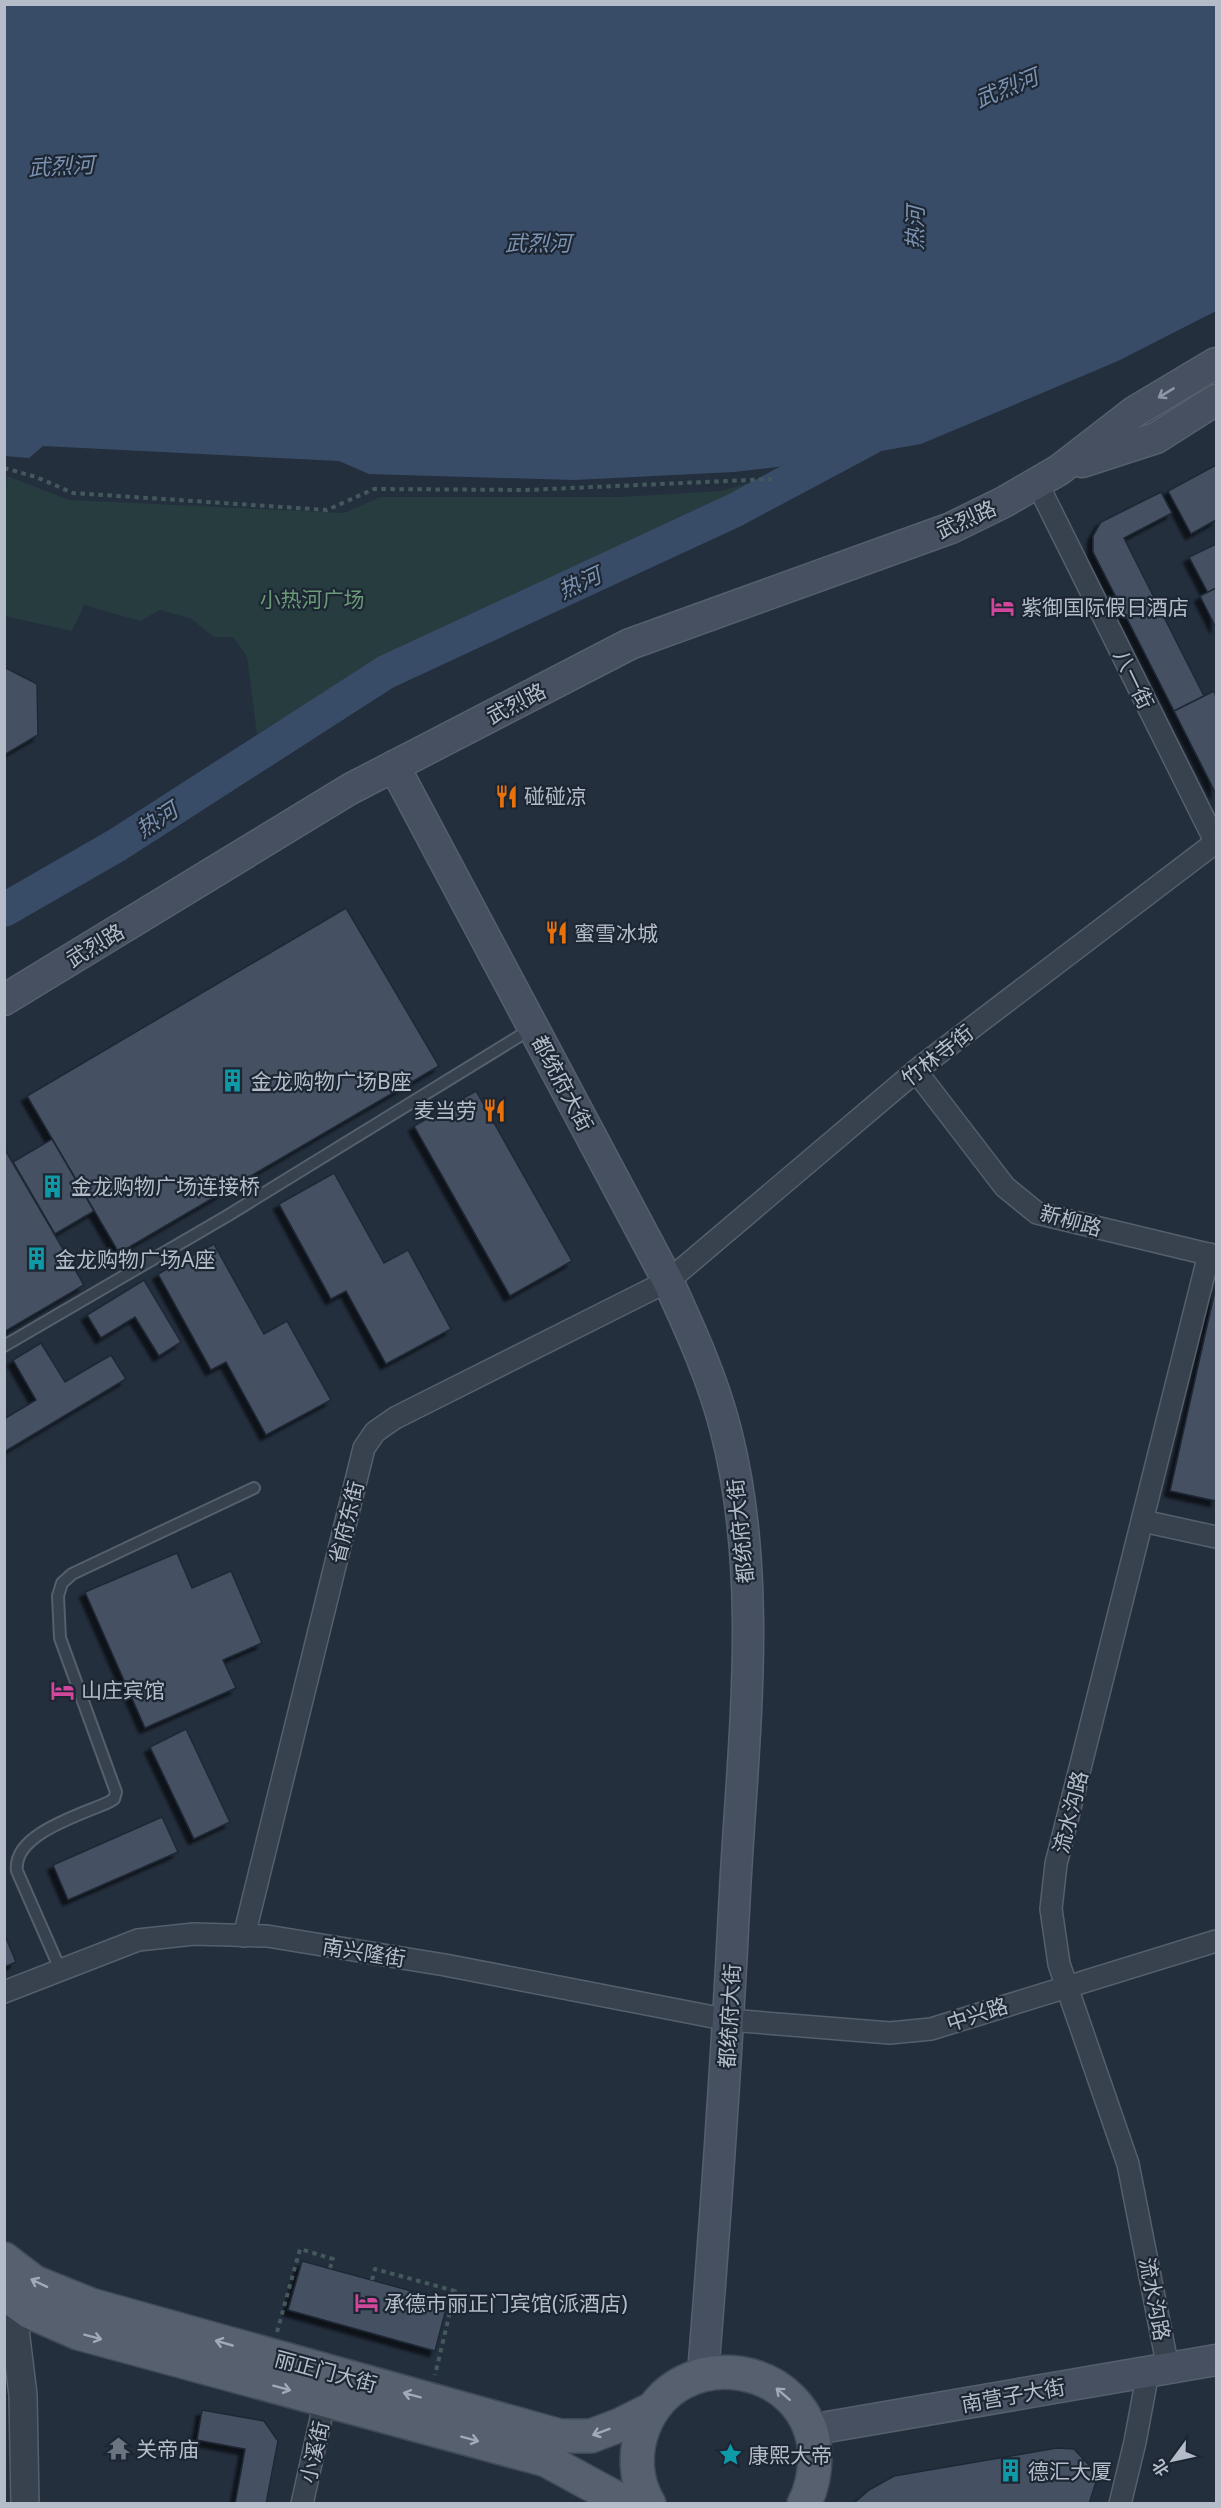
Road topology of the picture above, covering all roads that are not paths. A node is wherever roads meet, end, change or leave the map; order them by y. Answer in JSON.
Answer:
{"nodes":[{"id":1,"x":1216,"y":363,"type":"edge"},
{"id":2,"x":1216,"y":400,"type":"edge"},
{"id":3,"x":1048,"y":476,"type":"junction"},
{"id":4,"x":394,"y":766,"type":"junction"},
{"id":5,"x":1216,"y":842,"type":"edge"},
{"id":6,"x":4,"y":1000,"type":"edge"},
{"id":7,"x":533,"y":1028,"type":"junction"},
{"id":8,"x":916,"y":1071,"type":"junction"},
{"id":9,"x":1213,"y":1255,"type":"edge"},
{"id":10,"x":668,"y":1281,"type":"junction"},
{"id":11,"x":4,"y":1346,"type":"edge"},
{"id":12,"x":254,"y":1488,"type":"dead end"},
{"id":13,"x":1143,"y":1521,"type":"junction"},
{"id":14,"x":1216,"y":1537,"type":"edge"},
{"id":15,"x":244,"y":1936,"type":"junction"},
{"id":16,"x":1216,"y":1941,"type":"edge"},
{"id":17,"x":60,"y":1970,"type":"junction"},
{"id":18,"x":1066,"y":1986,"type":"junction"},
{"id":19,"x":4,"y":1992,"type":"edge"},
{"id":20,"x":729,"y":2020,"type":"junction"},
{"id":21,"x":4,"y":2259,"type":"edge"},
{"id":22,"x":8,"y":2295,"type":"edge"},
{"id":23,"x":1216,"y":2360,"type":"edge"},
{"id":24,"x":1158,"y":2370,"type":"junction"},
{"id":25,"x":703,"y":2374,"type":"junction"},
{"id":26,"x":326,"y":2400,"type":"junction"},
{"id":27,"x":654,"y":2408,"type":"junction"},
{"id":28,"x":810,"y":2430,"type":"junction"},
{"id":29,"x":25,"y":2504,"type":"edge"},
{"id":30,"x":302,"y":2504,"type":"edge"},
{"id":31,"x":627,"y":2504,"type":"edge"},
{"id":32,"x":649,"y":2504,"type":"edge"},
{"id":33,"x":804,"y":2504,"type":"edge"},
{"id":34,"x":1120,"y":2504,"type":"edge"}],
"edges":[{"from":1,"to":3,"type":"main road","name":"武烈路","one_way":true},
{"from":2,"to":3,"type":"main road","name":"武烈路"},
{"from":3,"to":4,"type":"main road","name":"武烈路"},
{"from":3,"to":5,"type":"street","name":"八一街"},
{"from":4,"to":6,"type":"main road","name":"武烈路"},
{"from":4,"to":7,"type":"main road","name":"都统府大街"},
{"from":5,"to":8,"type":"street","name":"竹林寺街"},
{"from":7,"to":10,"type":"main road","name":"都统府大街"},
{"from":7,"to":11,"type":"lane"},
{"from":8,"to":9,"type":"street","name":"新柳路"},
{"from":8,"to":10,"type":"street","name":"竹林寺街"},
{"from":9,"to":13,"type":"street","name":"流水沟路"},
{"from":10,"to":15,"type":"street","name":"省府东街"},
{"from":10,"to":20,"type":"main road","name":"都统府大街"},
{"from":12,"to":17,"type":"lane"},
{"from":13,"to":14,"type":"street"},
{"from":13,"to":18,"type":"street","name":"流水沟路"},
{"from":15,"to":17,"type":"street","name":"南兴隆街"},
{"from":15,"to":20,"type":"street","name":"南兴隆街"},
{"from":16,"to":18,"type":"street","name":"中兴路"},
{"from":17,"to":19,"type":"street","name":"南兴隆街"},
{"from":18,"to":20,"type":"street","name":"中兴路"},
{"from":18,"to":24,"type":"street","name":"流水沟路"},
{"from":20,"to":25,"type":"main road","name":"都统府大街"},
{"from":27,"to":21,"type":"main road","name":"丽正门大街","one_way":true},
{"from":22,"to":26,"type":"main road","name":"丽正门大街","one_way":true},
{"from":22,"to":29,"type":"street"},
{"from":23,"to":24,"type":"main road","name":"南营子大街"},
{"from":24,"to":28,"type":"main road","name":"南营子大街"},
{"from":24,"to":34,"type":"street"},
{"from":25,"to":27,"type":"main road"},
{"from":28,"to":25,"type":"main road","one_way":true},
{"from":26,"to":30,"type":"street","name":"小溪街"},
{"from":26,"to":31,"type":"main road","name":"丽正门大街","one_way":true},
{"from":27,"to":32,"type":"main road"},
{"from":28,"to":33,"type":"main road"}]}
